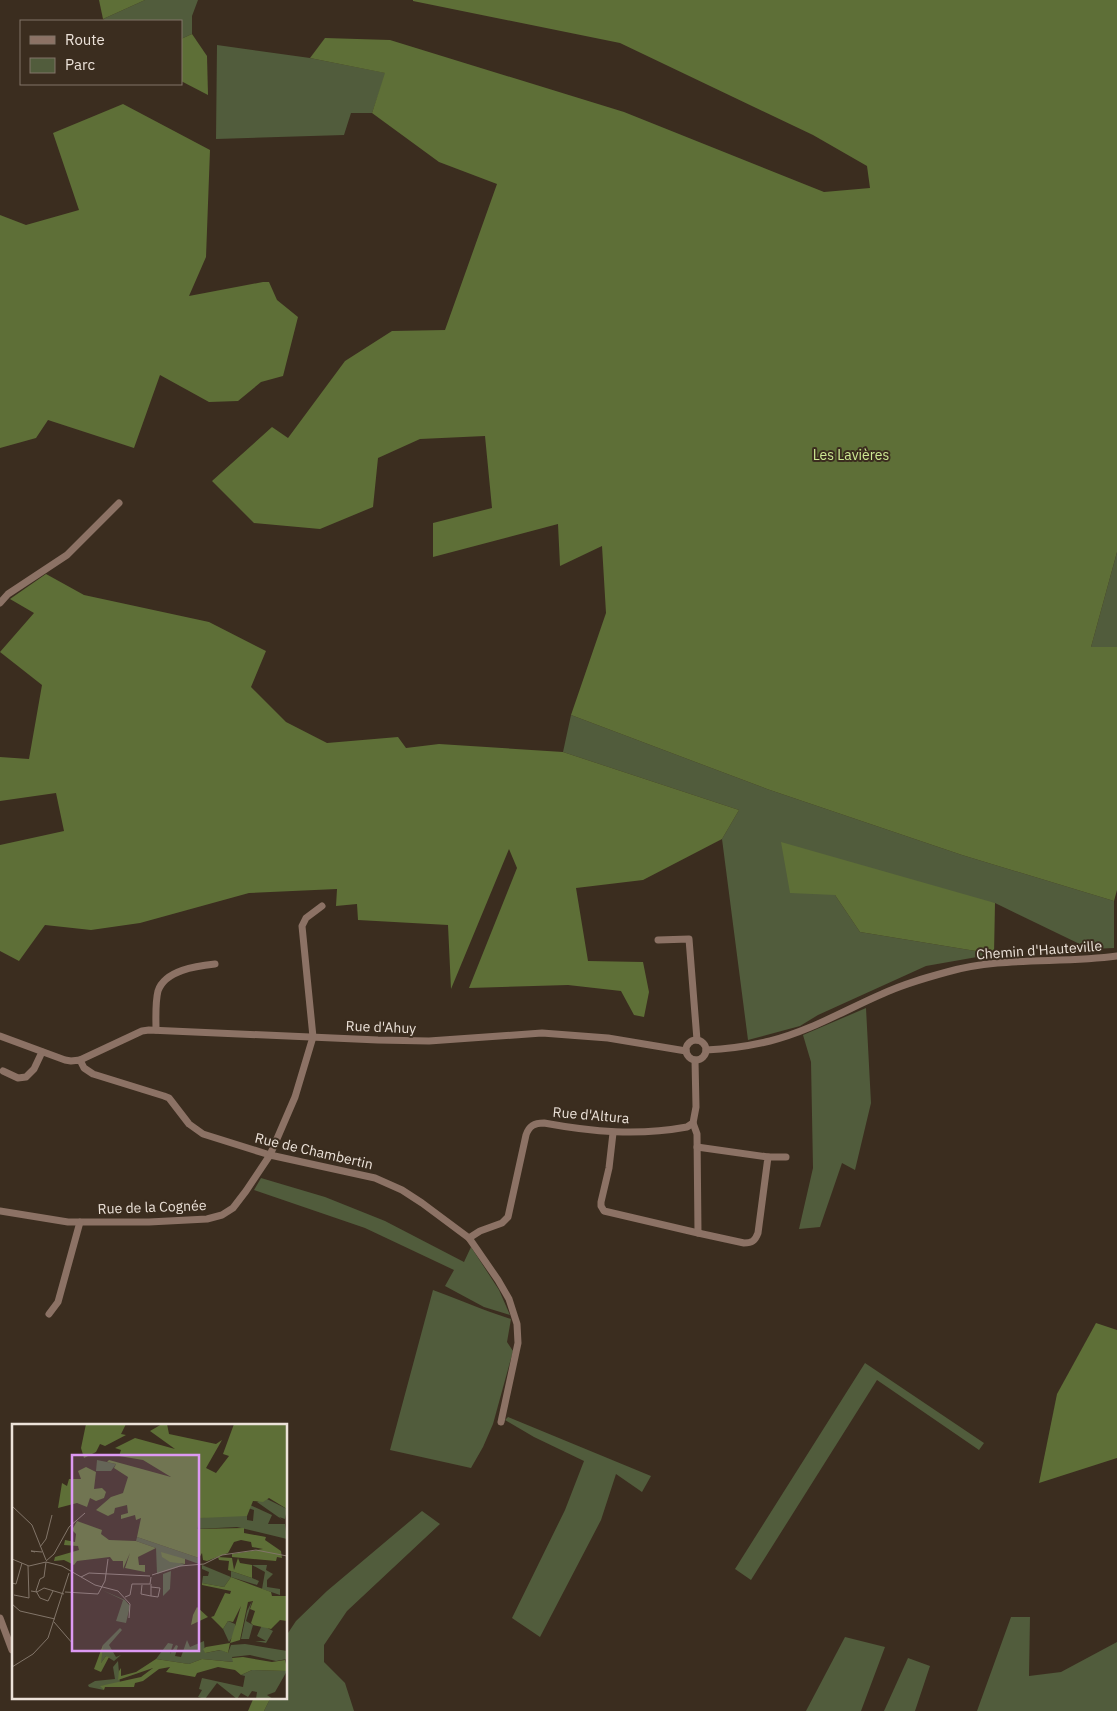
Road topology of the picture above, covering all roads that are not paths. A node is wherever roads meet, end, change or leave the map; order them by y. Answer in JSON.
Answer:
{"nodes":[{"id":1,"x":119,"y":503,"type":"dead end"},
{"id":2,"x":0,"y":603,"type":"edge"},
{"id":3,"x":322,"y":906,"type":"dead end"},
{"id":4,"x":658,"y":940,"type":"dead end"},
{"id":5,"x":1117,"y":956,"type":"edge"},
{"id":6,"x":215,"y":964,"type":"dead end"},
{"id":7,"x":156,"y":1030,"type":"junction"},
{"id":8,"x":0,"y":1036,"type":"edge"},
{"id":9,"x":313,"y":1037,"type":"junction"},
{"id":10,"x":697,"y":1040,"type":"junction"},
{"id":11,"x":706,"y":1050,"type":"junction"},
{"id":12,"x":686,"y":1051,"type":"junction"},
{"id":13,"x":42,"y":1052,"type":"junction"},
{"id":14,"x":80,"y":1060,"type":"junction"},
{"id":15,"x":695,"y":1060,"type":"junction"},
{"id":16,"x":3,"y":1071,"type":"dead end"},
{"id":17,"x":693,"y":1123,"type":"junction"},
{"id":18,"x":613,"y":1133,"type":"junction"},
{"id":19,"x":697,"y":1147,"type":"junction"},
{"id":20,"x":270,"y":1155,"type":"junction"},
{"id":21,"x":768,"y":1157,"type":"junction"},
{"id":22,"x":786,"y":1157,"type":"dead end"},
{"id":23,"x":0,"y":1210,"type":"edge"},
{"id":24,"x":80,"y":1222,"type":"junction"},
{"id":25,"x":698,"y":1233,"type":"junction"},
{"id":26,"x":469,"y":1238,"type":"junction"},
{"id":27,"x":49,"y":1314,"type":"dead end"},
{"id":28,"x":501,"y":1422,"type":"dead end"},
{"id":29,"x":0,"y":1618,"type":"edge"},
{"id":30,"x":12,"y":1650,"type":"dead end"}],
"edges":[{"from":1,"to":2,"type":"street"},
{"from":3,"to":9,"type":"street"},
{"from":4,"to":10,"type":"street"},
{"from":5,"to":11,"type":"street","name":"Chemin d'Hauteville"},
{"from":6,"to":7,"type":"street"},
{"from":7,"to":9,"type":"street","name":"Rue d'Ahuy"},
{"from":7,"to":14,"type":"street","name":"Rue d'Ahuy"},
{"from":8,"to":13,"type":"street"},
{"from":9,"to":12,"type":"street","name":"Rue d'Ahuy"},
{"from":9,"to":20,"type":"street","name":"Rue de la Cognée"},
{"from":10,"to":11,"type":"street"},
{"from":10,"to":12,"type":"street"},
{"from":11,"to":15,"type":"street"},
{"from":12,"to":15,"type":"street"},
{"from":13,"to":14,"type":"street"},
{"from":13,"to":16,"type":"street"},
{"from":14,"to":20,"type":"street","name":"Rue de Chambertin"},
{"from":15,"to":17,"type":"street"},
{"from":17,"to":18,"type":"street","name":"Rue d'Altura"},
{"from":17,"to":19,"type":"street"},
{"from":18,"to":25,"type":"street"},
{"from":18,"to":26,"type":"street","name":"Rue d'Altura"},
{"from":19,"to":21,"type":"street"},
{"from":19,"to":25,"type":"street"},
{"from":20,"to":24,"type":"street","name":"Rue de la Cognée"},
{"from":20,"to":26,"type":"street","name":"Rue de Chambertin"},
{"from":21,"to":22,"type":"street"},
{"from":21,"to":25,"type":"street"},
{"from":23,"to":24,"type":"street","name":"Rue de la Cognée"},
{"from":24,"to":27,"type":"street"},
{"from":26,"to":28,"type":"street","name":"Rue de Chambertin"},
{"from":29,"to":30,"type":"street"}]}
